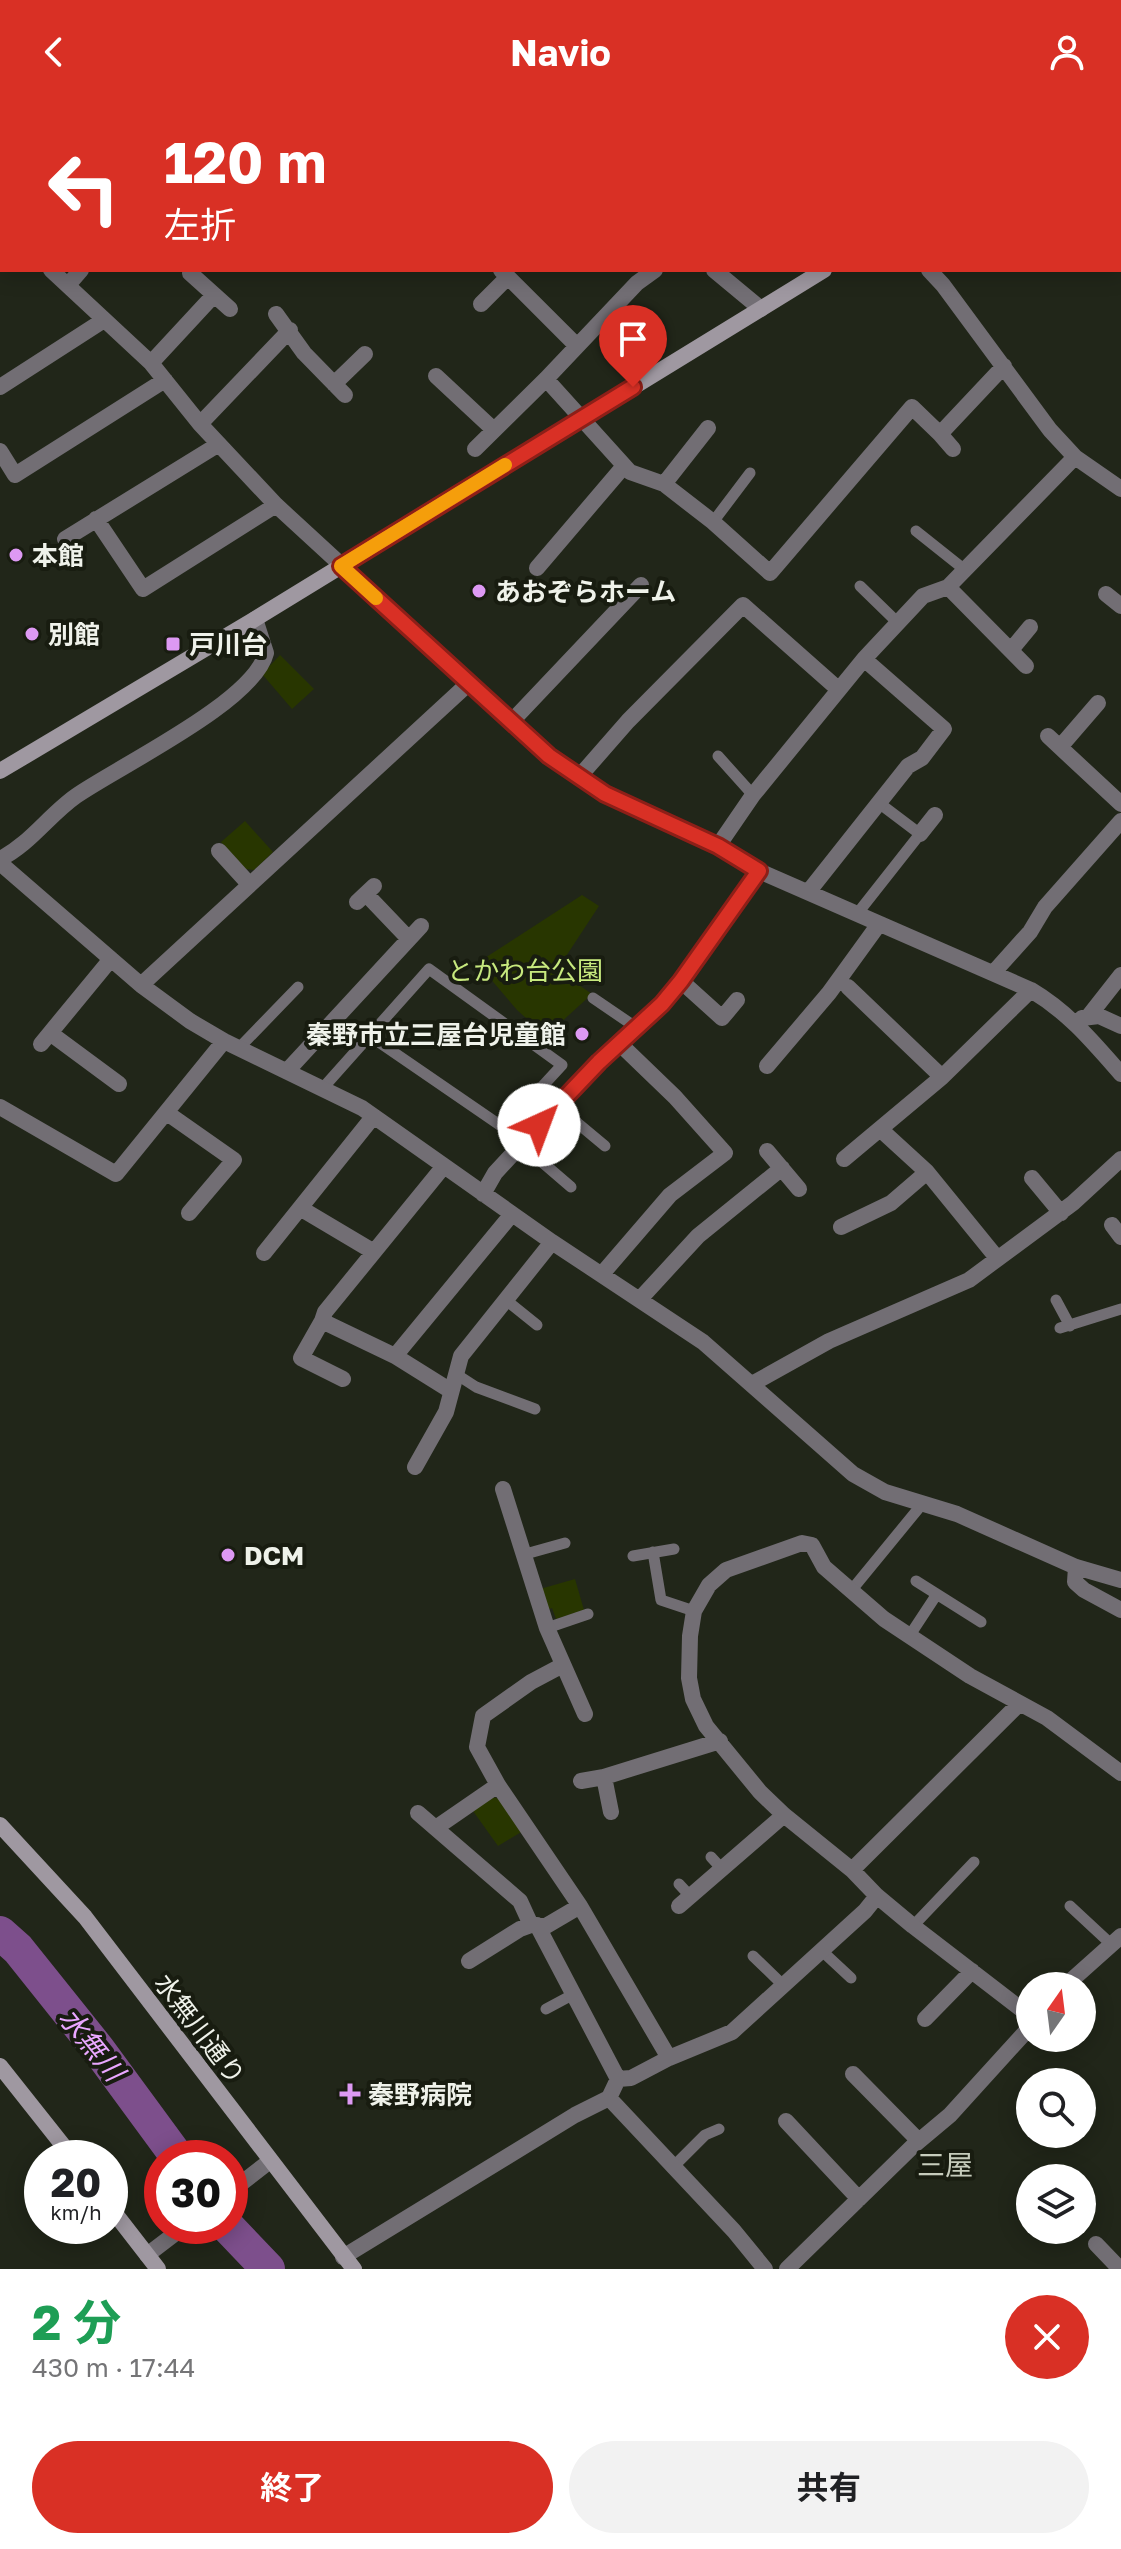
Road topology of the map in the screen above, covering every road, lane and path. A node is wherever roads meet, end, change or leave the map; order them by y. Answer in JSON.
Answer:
{"nodes":[{"id":1,"x":53,"y":272,"type":"edge"},
{"id":2,"x":79,"y":272,"type":"edge"},
{"id":3,"x":716,"y":272,"type":"edge"},
{"id":4,"x":821,"y":272,"type":"edge"},
{"id":5,"x":931,"y":272,"type":"edge"},
{"id":6,"x":190,"y":273,"type":"dead end"},
{"id":7,"x":645,"y":273,"type":"edge"},
{"id":8,"x":504,"y":274,"type":"edge"},
{"id":9,"x":68,"y":285,"type":"junction"},
{"id":10,"x":214,"y":295,"type":"junction"},
{"id":11,"x":481,"y":304,"type":"dead end"},
{"id":12,"x":230,"y":309,"type":"dead end"},
{"id":13,"x":761,"y":309,"type":"junction"},
{"id":14,"x":276,"y":314,"type":"dead end"},
{"id":15,"x":104,"y":320,"type":"junction"},
{"id":16,"x":290,"y":330,"type":"junction"},
{"id":17,"x":577,"y":346,"type":"junction"},
{"id":18,"x":365,"y":354,"type":"dead end"},
{"id":19,"x":151,"y":363,"type":"junction"},
{"id":20,"x":1004,"y":366,"type":"junction"},
{"id":21,"x":436,"y":376,"type":"dead end"},
{"id":22,"x":546,"y":379,"type":"junction"},
{"id":23,"x":165,"y":380,"type":"junction"},
{"id":24,"x":0,"y":387,"type":"edge"},
{"id":25,"x":581,"y":419,"type":"junction"},
{"id":26,"x":200,"y":424,"type":"junction"},
{"id":27,"x":708,"y":428,"type":"dead end"},
{"id":28,"x":494,"y":430,"type":"junction"},
{"id":29,"x":940,"y":434,"type":"junction"},
{"id":30,"x":219,"y":444,"type":"junction"},
{"id":31,"x":475,"y":449,"type":"dead end"},
{"id":32,"x":953,"y":449,"type":"dead end"},
{"id":33,"x":0,"y":451,"type":"edge"},
{"id":34,"x":1075,"y":457,"type":"junction"},
{"id":35,"x":624,"y":466,"type":"junction"},
{"id":36,"x":750,"y":473,"type":"dead end"},
{"id":37,"x":664,"y":484,"type":"junction"},
{"id":38,"x":1121,"y":489,"type":"edge"},
{"id":39,"x":276,"y":505,"type":"junction"},
{"id":40,"x":96,"y":519,"type":"junction"},
{"id":41,"x":713,"y":522,"type":"junction"},
{"id":42,"x":916,"y":531,"type":"dead end"},
{"id":43,"x":65,"y":539,"type":"dead end"},
{"id":44,"x":341,"y":566,"type":"junction"},
{"id":45,"x":537,"y":568,"type":"dead end"},
{"id":46,"x":965,"y":570,"type":"junction"},
{"id":47,"x":641,"y":585,"type":"dead end"},
{"id":48,"x":860,"y":586,"type":"dead end"},
{"id":49,"x":948,"y":587,"type":"junction"},
{"id":50,"x":1106,"y":594,"type":"dead end"},
{"id":51,"x":1121,"y":606,"type":"edge"},
{"id":52,"x":255,"y":619,"type":"junction"},
{"id":53,"x":897,"y":622,"type":"junction"},
{"id":54,"x":1030,"y":627,"type":"dead end"},
{"id":55,"x":1011,"y":650,"type":"junction"},
{"id":56,"x":864,"y":659,"type":"junction"},
{"id":57,"x":1026,"y":666,"type":"dead end"},
{"id":58,"x":469,"y":683,"type":"junction"},
{"id":59,"x":838,"y":689,"type":"junction"},
{"id":60,"x":1098,"y":703,"type":"dead end"},
{"id":61,"x":513,"y":720,"type":"junction"},
{"id":62,"x":718,"y":756,"type":"dead end"},
{"id":63,"x":0,"y":771,"type":"edge"},
{"id":64,"x":579,"y":777,"type":"junction"},
{"id":65,"x":753,"y":795,"type":"junction"},
{"id":66,"x":879,"y":803,"type":"junction"},
{"id":67,"x":1121,"y":804,"type":"edge"},
{"id":68,"x":935,"y":815,"type":"dead end"},
{"id":69,"x":1121,"y":821,"type":"edge"},
{"id":70,"x":920,"y":834,"type":"junction"},
{"id":71,"x":718,"y":846,"type":"junction"},
{"id":72,"x":219,"y":851,"type":"dead end"},
{"id":73,"x":0,"y":861,"type":"edge"},
{"id":74,"x":759,"y":871,"type":"junction"},
{"id":75,"x":249,"y":884,"type":"junction"},
{"id":76,"x":809,"y":891,"type":"junction"},
{"id":77,"x":366,"y":894,"type":"dead end"},
{"id":78,"x":857,"y":914,"type":"junction"},
{"id":79,"x":879,"y":924,"type":"junction"},
{"id":80,"x":421,"y":926,"type":"dead end"},
{"id":81,"x":408,"y":938,"type":"junction"},
{"id":82,"x":111,"y":959,"type":"junction"},
{"id":83,"x":994,"y":972,"type":"junction"},
{"id":84,"x":1121,"y":975,"type":"edge"},
{"id":85,"x":345,"y":981,"type":"dead end"},
{"id":86,"x":681,"y":981,"type":"junction"},
{"id":87,"x":141,"y":985,"type":"junction"},
{"id":88,"x":298,"y":987,"type":"dead end"},
{"id":89,"x":848,"y":987,"type":"dead end"},
{"id":90,"x":1031,"y":990,"type":"junction"},
{"id":91,"x":358,"y":992,"type":"junction"},
{"id":92,"x":593,"y":998,"type":"dead end"},
{"id":93,"x":737,"y":1000,"type":"dead end"},
{"id":94,"x":1080,"y":1018,"type":"junction"},
{"id":95,"x":1121,"y":1026,"type":"edge"},
{"id":96,"x":637,"y":1028,"type":"junction"},
{"id":97,"x":370,"y":1036,"type":"dead end"},
{"id":98,"x":231,"y":1044,"type":"junction"},
{"id":99,"x":620,"y":1044,"type":"junction"},
{"id":100,"x":767,"y":1066,"type":"dead end"},
{"id":101,"x":287,"y":1071,"type":"junction"},
{"id":102,"x":1121,"y":1074,"type":"edge"},
{"id":103,"x":942,"y":1077,"type":"junction"},
{"id":104,"x":119,"y":1084,"type":"dead end"},
{"id":105,"x":322,"y":1089,"type":"junction"},
{"id":106,"x":557,"y":1106,"type":"junction"},
{"id":107,"x":0,"y":1107,"type":"edge"},
{"id":108,"x":167,"y":1113,"type":"junction"},
{"id":109,"x":373,"y":1117,"type":"junction"},
{"id":110,"x":880,"y":1129,"type":"junction"},
{"id":111,"x":521,"y":1144,"type":"junction"},
{"id":112,"x":605,"y":1146,"type":"dead end"},
{"id":113,"x":767,"y":1151,"type":"dead end"},
{"id":114,"x":844,"y":1159,"type":"dead end"},
{"id":115,"x":1121,"y":1159,"type":"edge"},
{"id":116,"x":444,"y":1166,"type":"junction"},
{"id":117,"x":782,"y":1168,"type":"junction"},
{"id":118,"x":927,"y":1172,"type":"junction"},
{"id":119,"x":1032,"y":1178,"type":"dead end"},
{"id":120,"x":571,"y":1187,"type":"dead end"},
{"id":121,"x":799,"y":1189,"type":"dead end"},
{"id":122,"x":483,"y":1194,"type":"junction"},
{"id":123,"x":300,"y":1208,"type":"junction"},
{"id":124,"x":189,"y":1213,"type":"dead end"},
{"id":125,"x":1061,"y":1213,"type":"junction"},
{"id":126,"x":512,"y":1214,"type":"junction"},
{"id":127,"x":841,"y":1227,"type":"dead end"},
{"id":128,"x":552,"y":1242,"type":"junction"},
{"id":129,"x":374,"y":1252,"type":"junction"},
{"id":130,"x":264,"y":1253,"type":"dead end"},
{"id":131,"x":997,"y":1258,"type":"junction"},
{"id":132,"x":602,"y":1274,"type":"junction"},
{"id":133,"x":640,"y":1299,"type":"junction"},
{"id":134,"x":506,"y":1300,"type":"junction"},
{"id":135,"x":1056,"y":1300,"type":"dead end"},
{"id":136,"x":1121,"y":1309,"type":"edge"},
{"id":137,"x":322,"y":1321,"type":"junction"},
{"id":138,"x":537,"y":1325,"type":"dead end"},
{"id":139,"x":284,"y":1350,"type":"dead end"},
{"id":140,"x":395,"y":1356,"type":"junction"},
{"id":141,"x":301,"y":1358,"type":"junction"},
{"id":142,"x":456,"y":1374,"type":"junction"},
{"id":143,"x":343,"y":1379,"type":"dead end"},
{"id":144,"x":752,"y":1384,"type":"junction"},
{"id":145,"x":451,"y":1391,"type":"junction"},
{"id":146,"x":535,"y":1409,"type":"dead end"},
{"id":147,"x":415,"y":1467,"type":"dead end"},
{"id":148,"x":503,"y":1489,"type":"dead end"},
{"id":149,"x":923,"y":1503,"type":"junction"},
{"id":150,"x":565,"y":1543,"type":"dead end"},
{"id":151,"x":674,"y":1549,"type":"dead end"},
{"id":152,"x":653,"y":1552,"type":"junction"},
{"id":153,"x":522,"y":1555,"type":"junction"},
{"id":154,"x":633,"y":1556,"type":"dead end"},
{"id":155,"x":1076,"y":1567,"type":"junction"},
{"id":156,"x":1121,"y":1580,"type":"edge"},
{"id":157,"x":916,"y":1581,"type":"dead end"},
{"id":158,"x":850,"y":1592,"type":"junction"},
{"id":159,"x":937,"y":1594,"type":"junction"},
{"id":160,"x":1121,"y":1610,"type":"edge"},
{"id":161,"x":694,"y":1611,"type":"junction"},
{"id":162,"x":588,"y":1614,"type":"dead end"},
{"id":163,"x":981,"y":1622,"type":"dead end"},
{"id":164,"x":547,"y":1628,"type":"junction"},
{"id":165,"x":910,"y":1635,"type":"junction"},
{"id":166,"x":563,"y":1665,"type":"junction"},
{"id":167,"x":1019,"y":1704,"type":"junction"},
{"id":168,"x":585,"y":1714,"type":"dead end"},
{"id":169,"x":720,"y":1741,"type":"junction"},
{"id":170,"x":1121,"y":1773,"type":"edge"},
{"id":171,"x":604,"y":1777,"type":"junction"},
{"id":172,"x":581,"y":1781,"type":"dead end"},
{"id":173,"x":498,"y":1785,"type":"junction"},
{"id":174,"x":611,"y":1812,"type":"dead end"},
{"id":175,"x":418,"y":1813,"type":"dead end"},
{"id":176,"x":784,"y":1815,"type":"junction"},
{"id":177,"x":0,"y":1825,"type":"edge"},
{"id":178,"x":437,"y":1827,"type":"junction"},
{"id":179,"x":974,"y":1862,"type":"dead end"},
{"id":180,"x":852,"y":1870,"type":"junction"},
{"id":181,"x":679,"y":1884,"type":"dead end"},
{"id":182,"x":877,"y":1896,"type":"junction"},
{"id":183,"x":685,"y":1902,"type":"joint"},
{"id":184,"x":580,"y":1906,"type":"junction"},
{"id":185,"x":1070,"y":1906,"type":"dead end"},
{"id":186,"x":534,"y":1925,"type":"junction"},
{"id":187,"x":913,"y":1926,"type":"junction"},
{"id":188,"x":1116,"y":1940,"type":"edge"},
{"id":189,"x":822,"y":1951,"type":"junction"},
{"id":190,"x":753,"y":1956,"type":"dead end"},
{"id":191,"x":469,"y":1961,"type":"dead end"},
{"id":192,"x":972,"y":1971,"type":"junction"},
{"id":193,"x":1081,"y":1972,"type":"edge"},
{"id":194,"x":851,"y":1978,"type":"dead end"},
{"id":195,"x":784,"y":1986,"type":"junction"},
{"id":196,"x":574,"y":1994,"type":"junction"},
{"id":197,"x":1016,"y":2005,"type":"edge"},
{"id":198,"x":546,"y":2009,"type":"dead end"},
{"id":199,"x":925,"y":2019,"type":"dead end"},
{"id":200,"x":1016,"y":2042,"type":"edge"},
{"id":201,"x":669,"y":2058,"type":"junction"},
{"id":202,"x":0,"y":2066,"type":"edge"},
{"id":203,"x":853,"y":2074,"type":"dead end"},
{"id":204,"x":618,"y":2079,"type":"junction"},
{"id":205,"x":609,"y":2098,"type":"junction"},
{"id":206,"x":787,"y":2121,"type":"dead end"},
{"id":207,"x":719,"y":2129,"type":"dead end"},
{"id":208,"x":59,"y":2140,"type":"edge"},
{"id":209,"x":919,"y":2141,"type":"junction"},
{"id":210,"x":270,"y":2161,"type":"junction"},
{"id":211,"x":672,"y":2168,"type":"junction"},
{"id":212,"x":248,"y":2178,"type":"edge"},
{"id":213,"x":859,"y":2199,"type":"junction"},
{"id":214,"x":128,"y":2230,"type":"edge"},
{"id":215,"x":161,"y":2244,"type":"edge"},
{"id":216,"x":1096,"y":2244,"type":"dead end"},
{"id":217,"x":147,"y":2255,"type":"junction"},
{"id":218,"x":348,"y":2263,"type":"edge"},
{"id":219,"x":158,"y":2269,"type":"edge"},
{"id":220,"x":765,"y":2269,"type":"edge"},
{"id":221,"x":787,"y":2269,"type":"edge"},
{"id":222,"x":1120,"y":2269,"type":"edge"}],
"edges":[{"from":1,"to":9,"type":"street"},
{"from":2,"to":9,"type":"street"},
{"from":3,"to":13,"type":"street"},
{"from":4,"to":13,"type":"street"},
{"from":5,"to":20,"type":"street"},
{"from":6,"to":10,"type":"street"},
{"from":7,"to":17,"type":"street"},
{"from":8,"to":11,"type":"street"},
{"from":8,"to":17,"type":"street"},
{"from":9,"to":15,"type":"street"},
{"from":10,"to":12,"type":"street"},
{"from":10,"to":19,"type":"street"},
{"from":13,"to":25,"type":"street"},
{"from":14,"to":16,"type":"street"},
{"from":15,"to":19,"type":"street"},
{"from":15,"to":24,"type":"street"},
{"from":16,"to":18,"type":"street"},
{"from":16,"to":26,"type":"street"},
{"from":17,"to":22,"type":"street"},
{"from":19,"to":23,"type":"street"},
{"from":20,"to":29,"type":"street"},
{"from":20,"to":34,"type":"street"},
{"from":21,"to":28,"type":"street"},
{"from":22,"to":25,"type":"street"},
{"from":22,"to":28,"type":"street"},
{"from":23,"to":26,"type":"street"},
{"from":23,"to":33,"type":"street"},
{"from":25,"to":35,"type":"street"},
{"from":25,"to":44,"type":"street"},
{"from":26,"to":30,"type":"street"},
{"from":27,"to":37,"type":"street"},
{"from":28,"to":31,"type":"street"},
{"from":29,"to":32,"type":"street"},
{"from":29,"to":41,"type":"street"},
{"from":30,"to":39,"type":"street"},
{"from":30,"to":40,"type":"street"},
{"from":34,"to":38,"type":"street"},
{"from":34,"to":46,"type":"street"},
{"from":35,"to":37,"type":"street"},
{"from":35,"to":45,"type":"street"},
{"from":36,"to":41,"type":"lane"},
{"from":37,"to":41,"type":"street"},
{"from":39,"to":40,"type":"street"},
{"from":39,"to":44,"type":"street"},
{"from":40,"to":43,"type":"street"},
{"from":42,"to":46,"type":"lane"},
{"from":44,"to":52,"type":"street"},
{"from":44,"to":58,"type":"street"},
{"from":46,"to":49,"type":"street"},
{"from":47,"to":61,"type":"street"},
{"from":48,"to":53,"type":"lane"},
{"from":49,"to":53,"type":"street"},
{"from":49,"to":55,"type":"street"},
{"from":50,"to":51,"type":"street"},
{"from":52,"to":63,"type":"street"},
{"from":52,"to":73,"type":"street"},
{"from":53,"to":56,"type":"street"},
{"from":54,"to":55,"type":"street"},
{"from":55,"to":57,"type":"street"},
{"from":56,"to":59,"type":"street"},
{"from":56,"to":66,"type":"street"},
{"from":58,"to":61,"type":"street"},
{"from":58,"to":75,"type":"street"},
{"from":59,"to":64,"type":"street"},
{"from":59,"to":65,"type":"street"},
{"from":60,"to":67,"type":"street"},
{"from":61,"to":64,"type":"street"},
{"from":62,"to":65,"type":"lane"},
{"from":64,"to":71,"type":"street"},
{"from":65,"to":71,"type":"street"},
{"from":66,"to":70,"type":"lane"},
{"from":66,"to":76,"type":"street"},
{"from":68,"to":70,"type":"street"},
{"from":69,"to":83,"type":"street"},
{"from":70,"to":78,"type":"lane"},
{"from":71,"to":74,"type":"street"},
{"from":72,"to":75,"type":"street"},
{"from":73,"to":82,"type":"street"},
{"from":74,"to":76,"type":"street"},
{"from":74,"to":86,"type":"street"},
{"from":75,"to":87,"type":"street"},
{"from":76,"to":78,"type":"street"},
{"from":77,"to":81,"type":"street"},
{"from":78,"to":79,"type":"street"},
{"from":79,"to":83,"type":"street"},
{"from":79,"to":100,"type":"street"},
{"from":80,"to":81,"type":"street"},
{"from":81,"to":91,"type":"street"},
{"from":82,"to":87,"type":"street"},
{"from":82,"to":104,"type":"street"},
{"from":83,"to":90,"type":"street"},
{"from":84,"to":94,"type":"street"},
{"from":85,"to":91,"type":"street"},
{"from":86,"to":93,"type":"street"},
{"from":86,"to":96,"type":"street"},
{"from":87,"to":98,"type":"street"},
{"from":88,"to":98,"type":"lane"},
{"from":89,"to":103,"type":"street"},
{"from":90,"to":94,"type":"street"},
{"from":90,"to":103,"type":"street"},
{"from":91,"to":101,"type":"street"},
{"from":92,"to":96,"type":"lane"},
{"from":94,"to":95,"type":"street"},
{"from":94,"to":102,"type":"street"},
{"from":96,"to":99,"type":"street"},
{"from":97,"to":105,"type":"lane"},
{"from":98,"to":101,"type":"street"},
{"from":98,"to":108,"type":"street"},
{"from":99,"to":106,"type":"street"},
{"from":99,"to":132,"type":"street"},
{"from":101,"to":105,"type":"street"},
{"from":103,"to":110,"type":"street"},
{"from":105,"to":109,"type":"street"},
{"from":106,"to":111,"type":"street"},
{"from":106,"to":112,"type":"lane"},
{"from":107,"to":108,"type":"street"},
{"from":108,"to":124,"type":"street"},
{"from":109,"to":116,"type":"street"},
{"from":109,"to":123,"type":"street"},
{"from":110,"to":114,"type":"street"},
{"from":110,"to":118,"type":"street"},
{"from":111,"to":120,"type":"lane"},
{"from":111,"to":122,"type":"street"},
{"from":113,"to":117,"type":"street"},
{"from":115,"to":125,"type":"street"},
{"from":116,"to":122,"type":"street"},
{"from":116,"to":129,"type":"street"},
{"from":117,"to":121,"type":"street"},
{"from":117,"to":133,"type":"street"},
{"from":118,"to":127,"type":"street"},
{"from":118,"to":131,"type":"street"},
{"from":119,"to":125,"type":"street"},
{"from":122,"to":126,"type":"street"},
{"from":123,"to":129,"type":"street"},
{"from":123,"to":130,"type":"street"},
{"from":125,"to":131,"type":"street"},
{"from":126,"to":128,"type":"street"},
{"from":126,"to":140,"type":"street"},
{"from":128,"to":132,"type":"street"},
{"from":128,"to":134,"type":"street"},
{"from":129,"to":137,"type":"street"},
{"from":131,"to":144,"type":"street"},
{"from":132,"to":133,"type":"street"},
{"from":133,"to":144,"type":"street"},
{"from":134,"to":138,"type":"lane"},
{"from":134,"to":142,"type":"street"},
{"from":135,"to":136,"type":"lane"},
{"from":137,"to":140,"type":"street"},
{"from":137,"to":141,"type":"street"},
{"from":139,"to":141,"type":"street"},
{"from":140,"to":145,"type":"street"},
{"from":141,"to":143,"type":"street"},
{"from":142,"to":145,"type":"street"},
{"from":142,"to":146,"type":"lane"},
{"from":144,"to":149,"type":"street"},
{"from":145,"to":147,"type":"street"},
{"from":148,"to":153,"type":"street"},
{"from":149,"to":155,"type":"street"},
{"from":149,"to":158,"type":"lane"},
{"from":150,"to":153,"type":"lane"},
{"from":151,"to":152,"type":"lane"},
{"from":152,"to":154,"type":"lane"},
{"from":152,"to":161,"type":"lane"},
{"from":153,"to":164,"type":"street"},
{"from":155,"to":156,"type":"street"},
{"from":155,"to":160,"type":"street"},
{"from":157,"to":159,"type":"lane"},
{"from":158,"to":161,"type":"street"},
{"from":158,"to":165,"type":"street"},
{"from":159,"to":163,"type":"lane"},
{"from":159,"to":165,"type":"lane"},
{"from":161,"to":169,"type":"street"},
{"from":162,"to":164,"type":"lane"},
{"from":164,"to":166,"type":"street"},
{"from":165,"to":167,"type":"street"},
{"from":166,"to":168,"type":"street"},
{"from":166,"to":173,"type":"street"},
{"from":167,"to":170,"type":"street"},
{"from":167,"to":180,"type":"street"},
{"from":169,"to":171,"type":"street"},
{"from":169,"to":176,"type":"street"},
{"from":171,"to":172,"type":"street"},
{"from":171,"to":174,"type":"street"},
{"from":173,"to":178,"type":"street"},
{"from":173,"to":184,"type":"street"},
{"from":175,"to":178,"type":"street"},
{"from":176,"to":180,"type":"street"},
{"from":176,"to":183,"type":"street"},
{"from":177,"to":210,"type":"street","name":"水無川通り"},
{"from":178,"to":186,"type":"street"},
{"from":179,"to":187,"type":"lane"},
{"from":180,"to":182,"type":"street"},
{"from":181,"to":183,"type":"lane"},
{"from":182,"to":187,"type":"street"},
{"from":182,"to":189,"type":"street"},
{"from":184,"to":186,"type":"street"},
{"from":184,"to":201,"type":"street"},
{"from":185,"to":188,"type":"lane"},
{"from":186,"to":191,"type":"street"},
{"from":186,"to":196,"type":"street"},
{"from":187,"to":192,"type":"street"},
{"from":188,"to":193,"type":"street"},
{"from":189,"to":194,"type":"lane"},
{"from":189,"to":195,"type":"street"},
{"from":190,"to":195,"type":"lane"},
{"from":192,"to":197,"type":"street"},
{"from":192,"to":199,"type":"street"},
{"from":195,"to":201,"type":"street"},
{"from":196,"to":198,"type":"lane"},
{"from":196,"to":204,"type":"street"},
{"from":200,"to":209,"type":"street"},
{"from":201,"to":204,"type":"street"},
{"from":202,"to":208,"type":"street"},
{"from":203,"to":209,"type":"street"},
{"from":204,"to":205,"type":"street"},
{"from":205,"to":211,"type":"street"},
{"from":205,"to":218,"type":"street"},
{"from":206,"to":213,"type":"street"},
{"from":207,"to":211,"type":"lane"},
{"from":209,"to":213,"type":"street"},
{"from":210,"to":212,"type":"street"},
{"from":210,"to":218,"type":"street","name":"水無川通り"},
{"from":211,"to":220,"type":"street"},
{"from":213,"to":221,"type":"street"},
{"from":214,"to":217,"type":"street"},
{"from":215,"to":217,"type":"street"},
{"from":216,"to":222,"type":"street"},
{"from":217,"to":219,"type":"street"}]}
